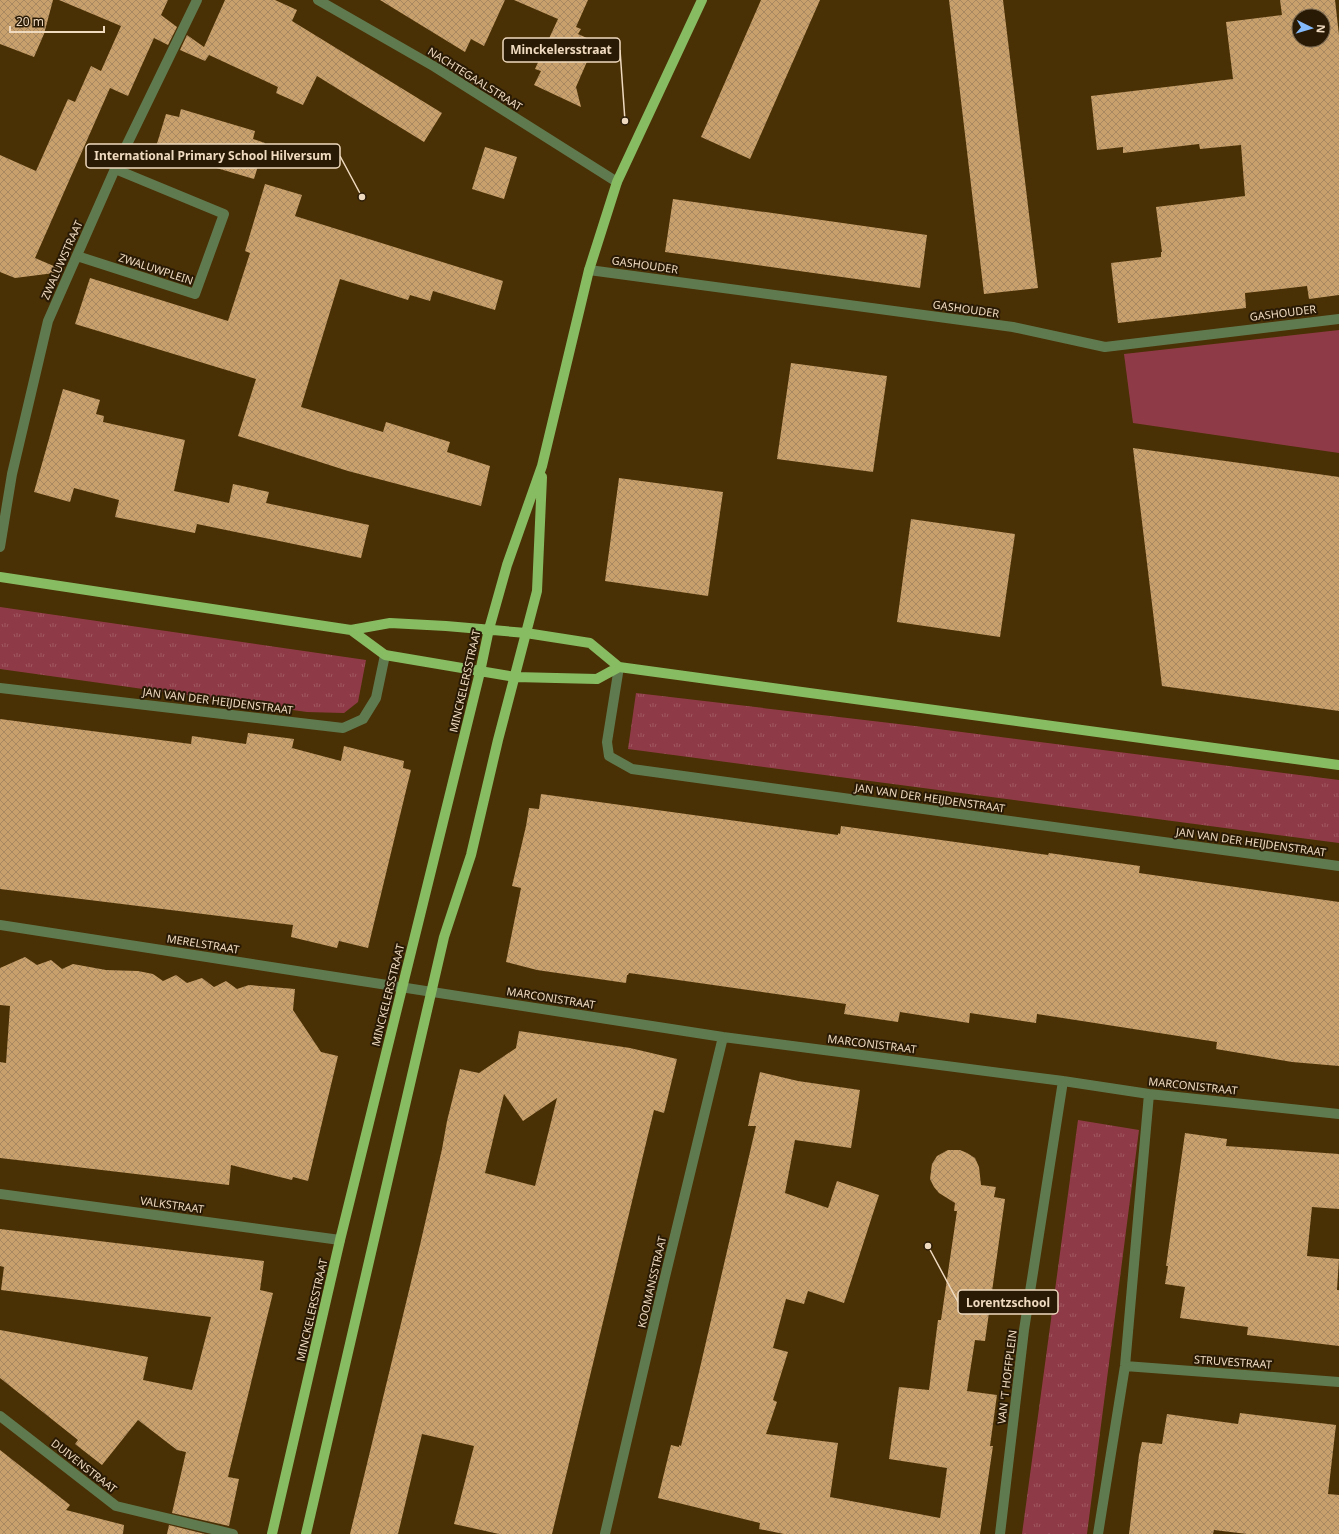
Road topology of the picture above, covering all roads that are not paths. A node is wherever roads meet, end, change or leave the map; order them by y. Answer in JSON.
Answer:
{"nodes":[{"id":1,"x":197,"y":0,"type":"edge"},
{"id":2,"x":318,"y":0,"type":"edge"},
{"id":3,"x":702,"y":0,"type":"edge"},
{"id":4,"x":115,"y":169,"type":"junction"},
{"id":5,"x":617,"y":182,"type":"junction"},
{"id":6,"x":77,"y":256,"type":"junction"},
{"id":7,"x":589,"y":270,"type":"junction"},
{"id":8,"x":1339,"y":319,"type":"edge"},
{"id":9,"x":542,"y":466,"type":"junction"},
{"id":10,"x":0,"y":547,"type":"edge"},
{"id":11,"x":0,"y":577,"type":"edge"},
{"id":12,"x":489,"y":629,"type":"junction"},
{"id":13,"x":351,"y":630,"type":"junction"},
{"id":14,"x":526,"y":633,"type":"junction"},
{"id":15,"x":385,"y":655,"type":"junction"},
{"id":16,"x":619,"y":667,"type":"junction"},
{"id":17,"x":480,"y":672,"type":"junction"},
{"id":18,"x":515,"y":677,"type":"junction"},
{"id":19,"x":0,"y":688,"type":"edge"},
{"id":20,"x":1339,"y":765,"type":"edge"},
{"id":21,"x":1339,"y":866,"type":"edge"},
{"id":22,"x":0,"y":925,"type":"edge"},
{"id":23,"x":403,"y":987,"type":"junction"},
{"id":24,"x":432,"y":992,"type":"junction"},
{"id":25,"x":723,"y":1037,"type":"junction"},
{"id":26,"x":1063,"y":1081,"type":"junction"},
{"id":27,"x":1149,"y":1094,"type":"junction"},
{"id":28,"x":1339,"y":1114,"type":"edge"},
{"id":29,"x":0,"y":1194,"type":"edge"},
{"id":30,"x":340,"y":1240,"type":"junction"},
{"id":31,"x":1124,"y":1366,"type":"junction"},
{"id":32,"x":1339,"y":1382,"type":"edge"},
{"id":33,"x":0,"y":1416,"type":"edge"},
{"id":34,"x":231,"y":1533,"type":"edge"},
{"id":35,"x":272,"y":1534,"type":"edge"},
{"id":36,"x":306,"y":1534,"type":"edge"},
{"id":37,"x":605,"y":1534,"type":"edge"},
{"id":38,"x":1000,"y":1534,"type":"edge"},
{"id":39,"x":1098,"y":1534,"type":"edge"}],
"edges":[{"from":1,"to":4,"type":"street","name":"ZWALUWSTRAAT"},
{"from":2,"to":5,"type":"street","name":"NACHTEGAALSTRAAT"},
{"from":3,"to":5,"type":"main road","name":"MINCKELERSSTRAAT"},
{"from":4,"to":6,"type":"street","name":"ZWALUWSTRAAT"},
{"from":4,"to":6,"type":"street","name":"ZWALUWPLEIN"},
{"from":5,"to":7,"type":"main road","name":"MINCKELERSSTRAAT"},
{"from":6,"to":10,"type":"street","name":"ZWALUWSTRAAT"},
{"from":7,"to":8,"type":"street","name":"GASHOUDER"},
{"from":7,"to":9,"type":"main road","name":"MINCKELERSSTRAAT"},
{"from":9,"to":12,"type":"main road","name":"MINCKELERSSTRAAT"},
{"from":9,"to":14,"type":"main road","name":"MINCKELERSSTRAAT"},
{"from":11,"to":13,"type":"main road"},
{"from":12,"to":13,"type":"main road"},
{"from":12,"to":14,"type":"main road"},
{"from":12,"to":17,"type":"main road","name":"MINCKELERSSTRAAT"},
{"from":13,"to":15,"type":"main road"},
{"from":14,"to":16,"type":"main road"},
{"from":14,"to":18,"type":"main road","name":"MINCKELERSSTRAAT"},
{"from":15,"to":17,"type":"main road"},
{"from":15,"to":19,"type":"street","name":"JAN VAN DER HEIJDENSTRAAT"},
{"from":16,"to":18,"type":"main road"},
{"from":16,"to":20,"type":"main road"},
{"from":16,"to":21,"type":"street","name":"JAN VAN DER HEIJDENSTRAAT"},
{"from":17,"to":18,"type":"main road"},
{"from":17,"to":23,"type":"main road","name":"MINCKELERSSTRAAT"},
{"from":18,"to":24,"type":"main road","name":"MINCKELERSSTRAAT"},
{"from":22,"to":23,"type":"street","name":"MERELSTRAAT"},
{"from":23,"to":24,"type":"street","name":"MARCONISTRAAT"},
{"from":23,"to":30,"type":"main road","name":"MINCKELERSSTRAAT"},
{"from":24,"to":25,"type":"street","name":"MARCONISTRAAT"},
{"from":24,"to":36,"type":"main road","name":"MINCKELERSSTRAAT"},
{"from":25,"to":26,"type":"street","name":"MARCONISTRAAT"},
{"from":25,"to":37,"type":"street","name":"KOOMANSSTRAAT"},
{"from":26,"to":27,"type":"street","name":"MARCONISTRAAT"},
{"from":26,"to":38,"type":"street","name":"VAN 'T HOFFPLEIN"},
{"from":27,"to":28,"type":"street","name":"MARCONISTRAAT"},
{"from":27,"to":31,"type":"street"},
{"from":29,"to":30,"type":"street","name":"VALKSTRAAT"},
{"from":30,"to":35,"type":"main road","name":"MINCKELERSSTRAAT"},
{"from":31,"to":32,"type":"street","name":"STRUVESTRAAT"},
{"from":31,"to":39,"type":"street"},
{"from":33,"to":34,"type":"street","name":"DUIVENSTRAAT"}]}
